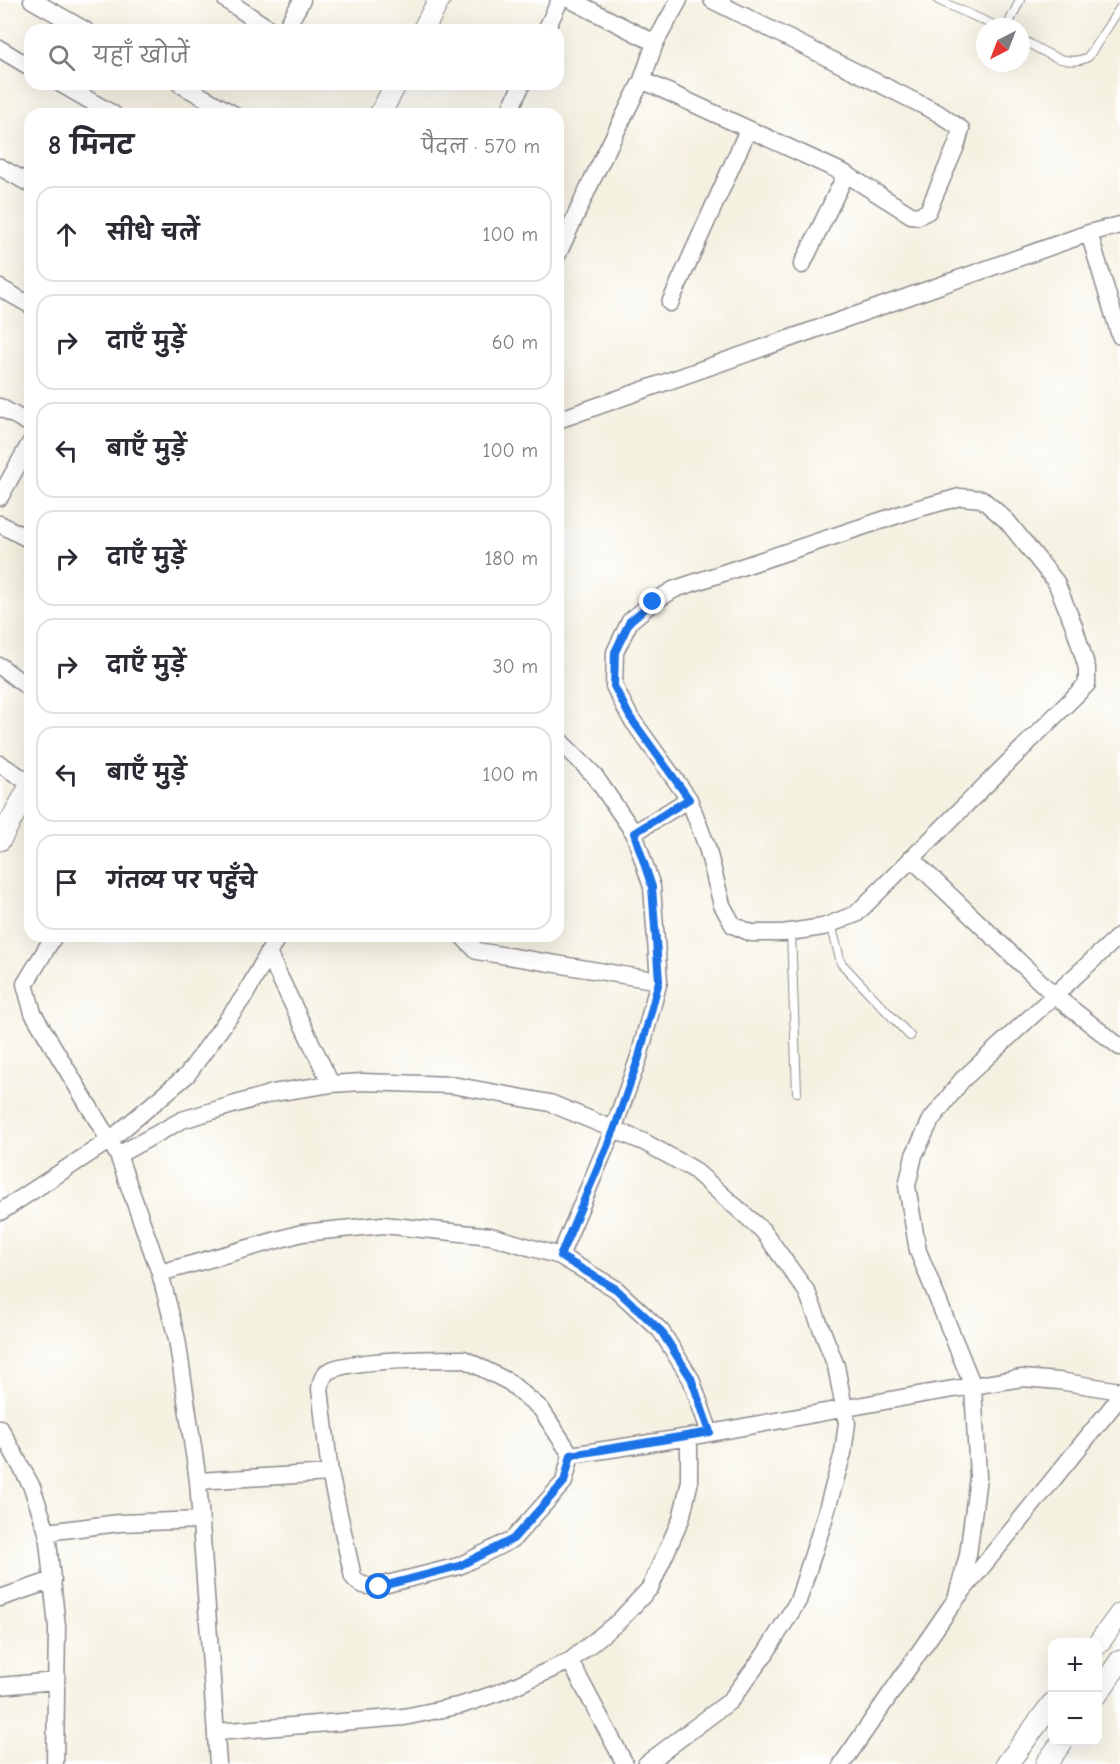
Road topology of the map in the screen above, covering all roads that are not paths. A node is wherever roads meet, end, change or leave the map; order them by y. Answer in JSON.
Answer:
{"nodes":[{"id":1,"x":32,"y":0,"type":"edge"},
{"id":2,"x":226,"y":0,"type":"edge"},
{"id":3,"x":302,"y":0,"type":"edge"},
{"id":4,"x":439,"y":0,"type":"edge"},
{"id":5,"x":560,"y":0,"type":"edge"},
{"id":6,"x":571,"y":0,"type":"edge"},
{"id":7,"x":679,"y":0,"type":"edge"},
{"id":8,"x":712,"y":0,"type":"edge"},
{"id":9,"x":938,"y":0,"type":"edge"},
{"id":10,"x":1020,"y":0,"type":"edge"},
{"id":11,"x":1120,"y":8,"type":"edge"},
{"id":12,"x":978,"y":18,"type":"edge"},
{"id":13,"x":1011,"y":18,"type":"edge"},
{"id":14,"x":74,"y":24,"type":"edge"},
{"id":15,"x":262,"y":24,"type":"edge"},
{"id":16,"x":288,"y":24,"type":"edge"},
{"id":17,"x":426,"y":24,"type":"edge"},
{"id":18,"x":549,"y":24,"type":"edge"},
{"id":19,"x":655,"y":43,"type":"junction"},
{"id":20,"x":1030,"y":44,"type":"edge"},
{"id":21,"x":0,"y":50,"type":"edge"},
{"id":22,"x":24,"y":64,"type":"edge"},
{"id":23,"x":642,"y":80,"type":"junction"},
{"id":24,"x":71,"y":90,"type":"edge"},
{"id":25,"x":188,"y":90,"type":"edge"},
{"id":26,"x":393,"y":90,"type":"edge"},
{"id":27,"x":519,"y":90,"type":"edge"},
{"id":28,"x":103,"y":108,"type":"edge"},
{"id":29,"x":211,"y":108,"type":"edge"},
{"id":30,"x":384,"y":108,"type":"edge"},
{"id":31,"x":511,"y":108,"type":"edge"},
{"id":32,"x":748,"y":130,"type":"junction"},
{"id":33,"x":0,"y":167,"type":"edge"},
{"id":34,"x":846,"y":174,"type":"junction"},
{"id":35,"x":24,"y":181,"type":"edge"},
{"id":36,"x":1120,"y":225,"type":"edge"},
{"id":37,"x":1089,"y":233,"type":"junction"},
{"id":38,"x":564,"y":241,"type":"edge"},
{"id":39,"x":802,"y":265,"type":"dead end"},
{"id":40,"x":0,"y":288,"type":"edge"},
{"id":41,"x":24,"y":302,"type":"edge"},
{"id":42,"x":670,"y":303,"type":"dead end"},
{"id":43,"x":1120,"y":336,"type":"edge"},
{"id":44,"x":0,"y":407,"type":"edge"},
{"id":45,"x":564,"y":418,"type":"edge"},
{"id":46,"x":24,"y":421,"type":"edge"},
{"id":47,"x":24,"y":454,"type":"edge"},
{"id":48,"x":0,"y":497,"type":"edge"},
{"id":49,"x":0,"y":524,"type":"edge"},
{"id":50,"x":24,"y":537,"type":"edge"},
{"id":51,"x":0,"y":666,"type":"edge"},
{"id":52,"x":24,"y":684,"type":"edge"},
{"id":53,"x":564,"y":745,"type":"edge"},
{"id":54,"x":0,"y":764,"type":"edge"},
{"id":55,"x":24,"y":780,"type":"edge"},
{"id":56,"x":24,"y":795,"type":"edge"},
{"id":57,"x":689,"y":799,"type":"junction"},
{"id":58,"x":634,"y":833,"type":"junction"},
{"id":59,"x":0,"y":840,"type":"edge"},
{"id":60,"x":911,"y":858,"type":"junction"},
{"id":61,"x":831,"y":924,"type":"junction"},
{"id":62,"x":791,"y":932,"type":"junction"},
{"id":63,"x":1120,"y":935,"type":"edge"},
{"id":64,"x":50,"y":942,"type":"edge"},
{"id":65,"x":274,"y":942,"type":"edge"},
{"id":66,"x":468,"y":942,"type":"edge"},
{"id":67,"x":268,"y":953,"type":"junction"},
{"id":68,"x":659,"y":981,"type":"junction"},
{"id":69,"x":1055,"y":996,"type":"junction"},
{"id":70,"x":910,"y":1036,"type":"dead end"},
{"id":71,"x":1120,"y":1047,"type":"edge"},
{"id":72,"x":331,"y":1084,"type":"junction"},
{"id":73,"x":797,"y":1092,"type":"dead end"},
{"id":74,"x":614,"y":1130,"type":"junction"},
{"id":75,"x":114,"y":1148,"type":"junction"},
{"id":76,"x":0,"y":1212,"type":"edge"},
{"id":77,"x":560,"y":1256,"type":"junction"},
{"id":78,"x":160,"y":1273,"type":"junction"},
{"id":79,"x":973,"y":1386,"type":"junction"},
{"id":80,"x":1120,"y":1391,"type":"edge"},
{"id":81,"x":1120,"y":1397,"type":"edge"},
{"id":82,"x":845,"y":1408,"type":"junction"},
{"id":83,"x":0,"y":1428,"type":"edge"},
{"id":84,"x":710,"y":1432,"type":"junction"},
{"id":85,"x":689,"y":1437,"type":"junction"},
{"id":86,"x":571,"y":1455,"type":"junction"},
{"id":87,"x":330,"y":1473,"type":"junction"},
{"id":88,"x":198,"y":1481,"type":"junction"},
{"id":89,"x":201,"y":1520,"type":"junction"},
{"id":90,"x":47,"y":1532,"type":"junction"},
{"id":91,"x":52,"y":1580,"type":"junction"},
{"id":92,"x":0,"y":1598,"type":"edge"},
{"id":93,"x":956,"y":1599,"type":"junction"},
{"id":94,"x":1120,"y":1614,"type":"edge"},
{"id":95,"x":1102,"y":1639,"type":"edge"},
{"id":96,"x":570,"y":1661,"type":"junction"},
{"id":97,"x":1119,"y":1663,"type":"edge"},
{"id":98,"x":55,"y":1681,"type":"junction"},
{"id":99,"x":0,"y":1686,"type":"edge"},
{"id":100,"x":1099,"y":1692,"type":"edge"},
{"id":101,"x":1048,"y":1711,"type":"edge"},
{"id":102,"x":217,"y":1732,"type":"junction"},
{"id":103,"x":1059,"y":1746,"type":"edge"},
{"id":104,"x":56,"y":1764,"type":"edge"},
{"id":105,"x":218,"y":1764,"type":"edge"},
{"id":106,"x":625,"y":1764,"type":"edge"},
{"id":107,"x":646,"y":1764,"type":"edge"},
{"id":108,"x":842,"y":1764,"type":"edge"},
{"id":109,"x":1007,"y":1764,"type":"edge"},
{"id":110,"x":1046,"y":1764,"type":"edge"}],
"edges":[{"from":1,"to":14,"type":"street"},
{"from":2,"to":15,"type":"street"},
{"from":3,"to":16,"type":"street"},
{"from":4,"to":17,"type":"street"},
{"from":5,"to":18,"type":"street"},
{"from":6,"to":19,"type":"street"},
{"from":7,"to":19,"type":"street"},
{"from":8,"to":34,"type":"street"},
{"from":9,"to":12,"type":"lane"},
{"from":10,"to":13,"type":"lane"},
{"from":11,"to":20,"type":"lane"},
{"from":19,"to":23,"type":"street"},
{"from":21,"to":22,"type":"street"},
{"from":23,"to":32,"type":"street"},
{"from":23,"to":38,"type":"street"},
{"from":24,"to":28,"type":"street"},
{"from":25,"to":29,"type":"street"},
{"from":26,"to":30,"type":"street"},
{"from":27,"to":31,"type":"street"},
{"from":32,"to":34,"type":"street"},
{"from":32,"to":42,"type":"street"},
{"from":33,"to":35,"type":"street"},
{"from":34,"to":39,"type":"street"},
{"from":36,"to":37,"type":"street"},
{"from":37,"to":43,"type":"street"},
{"from":37,"to":45,"type":"street"},
{"from":40,"to":41,"type":"street"},
{"from":44,"to":46,"type":"street"},
{"from":47,"to":48,"type":"street"},
{"from":49,"to":50,"type":"street"},
{"from":51,"to":52,"type":"street"},
{"from":53,"to":58,"type":"street"},
{"from":54,"to":55,"type":"street"},
{"from":56,"to":59,"type":"street"},
{"from":57,"to":58,"type":"street"},
{"from":57,"to":60,"type":"street"},
{"from":57,"to":62,"type":"street"},
{"from":58,"to":68,"type":"street"},
{"from":60,"to":61,"type":"street"},
{"from":60,"to":69,"type":"street"},
{"from":61,"to":62,"type":"street"},
{"from":61,"to":70,"type":"lane"},
{"from":62,"to":73,"type":"lane"},
{"from":63,"to":69,"type":"street"},
{"from":64,"to":75,"type":"street"},
{"from":65,"to":67,"type":"street"},
{"from":66,"to":68,"type":"street"},
{"from":67,"to":72,"type":"street"},
{"from":67,"to":75,"type":"street"},
{"from":68,"to":74,"type":"street"},
{"from":69,"to":71,"type":"street"},
{"from":69,"to":79,"type":"street"},
{"from":72,"to":74,"type":"street"},
{"from":72,"to":75,"type":"street"},
{"from":74,"to":77,"type":"street"},
{"from":74,"to":82,"type":"street"},
{"from":75,"to":76,"type":"street"},
{"from":75,"to":78,"type":"street"},
{"from":77,"to":78,"type":"street"},
{"from":77,"to":84,"type":"street"},
{"from":78,"to":88,"type":"street"},
{"from":79,"to":80,"type":"street"},
{"from":79,"to":82,"type":"street"},
{"from":79,"to":93,"type":"street"},
{"from":81,"to":93,"type":"street"},
{"from":82,"to":84,"type":"street"},
{"from":82,"to":107,"type":"street"},
{"from":83,"to":90,"type":"street"},
{"from":84,"to":85,"type":"street"},
{"from":85,"to":86,"type":"street"},
{"from":85,"to":96,"type":"street"},
{"from":86,"to":87,"type":"street"},
{"from":86,"to":87,"type":"street"},
{"from":87,"to":88,"type":"street"},
{"from":88,"to":89,"type":"street"},
{"from":89,"to":90,"type":"street"},
{"from":89,"to":102,"type":"street"},
{"from":90,"to":91,"type":"street"},
{"from":91,"to":92,"type":"street"},
{"from":91,"to":98,"type":"street"},
{"from":93,"to":108,"type":"street"},
{"from":94,"to":95,"type":"street"},
{"from":96,"to":102,"type":"street"},
{"from":96,"to":106,"type":"street"},
{"from":97,"to":100,"type":"street"},
{"from":98,"to":99,"type":"street"},
{"from":98,"to":104,"type":"street"},
{"from":101,"to":109,"type":"street"},
{"from":102,"to":105,"type":"street"},
{"from":103,"to":110,"type":"street"}]}
